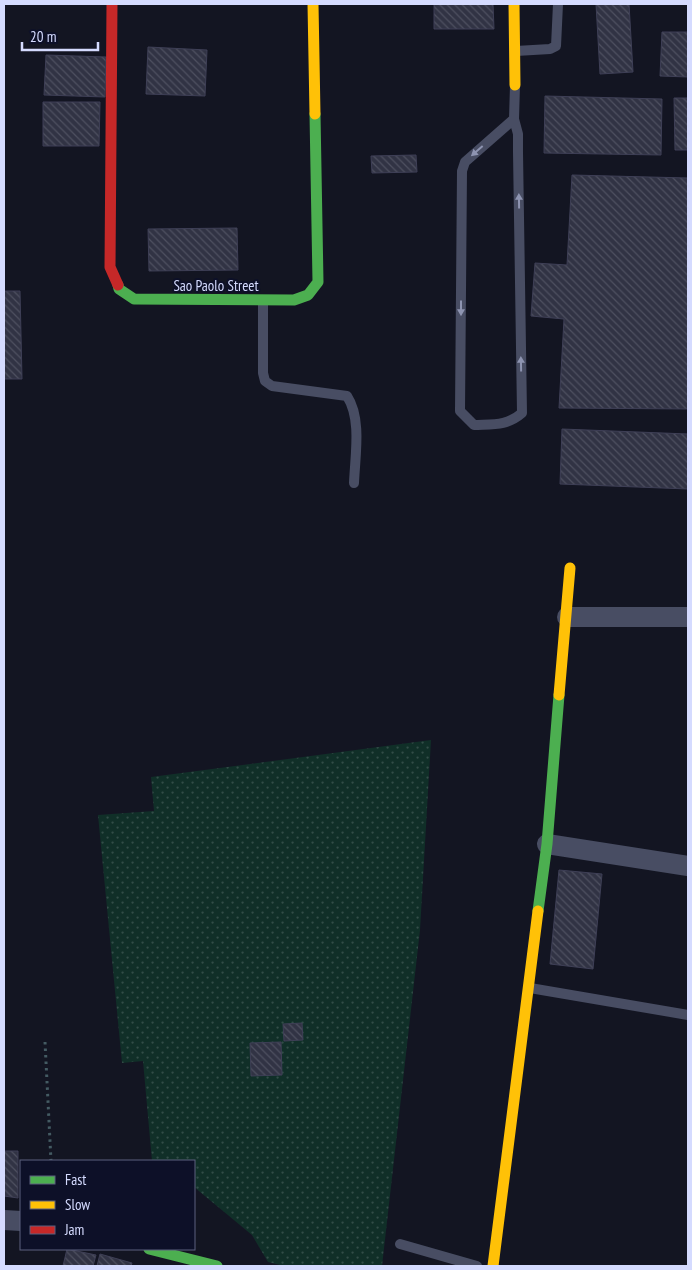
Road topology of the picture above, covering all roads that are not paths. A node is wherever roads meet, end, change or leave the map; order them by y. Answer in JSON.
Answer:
{"nodes":[{"id":1,"x":112,"y":4,"type":"edge"},
{"id":2,"x":312,"y":4,"type":"edge"},
{"id":3,"x":514,"y":4,"type":"edge"},
{"id":4,"x":558,"y":4,"type":"edge"},
{"id":5,"x":514,"y":51,"type":"junction"},
{"id":6,"x":515,"y":85,"type":"joint"},
{"id":7,"x":514,"y":119,"type":"junction"},
{"id":8,"x":263,"y":300,"type":"junction"},
{"id":9,"x":354,"y":482,"type":"dead end"},
{"id":10,"x":570,"y":568,"type":"dead end"},
{"id":11,"x":567,"y":617,"type":"junction"},
{"id":12,"x":688,"y":617,"type":"edge"},
{"id":13,"x":548,"y":844,"type":"junction"},
{"id":14,"x":688,"y":866,"type":"edge"},
{"id":15,"x":530,"y":988,"type":"junction"},
{"id":16,"x":688,"y":1015,"type":"edge"},
{"id":17,"x":4,"y":1220,"type":"edge"},
{"id":18,"x":20,"y":1221,"type":"edge"},
{"id":19,"x":400,"y":1244,"type":"dead end"},
{"id":20,"x":153,"y":1250,"type":"edge"},
{"id":21,"x":217,"y":1266,"type":"edge"},
{"id":22,"x":477,"y":1266,"type":"edge"},
{"id":23,"x":493,"y":1266,"type":"edge"}],
"edges":[{"from":1,"to":8,"type":"street","name":"Sao Paolo Street"},
{"from":2,"to":8,"type":"street","name":"Sao Paolo Street"},
{"from":3,"to":5,"type":"street"},
{"from":4,"to":5,"type":"lane"},
{"from":5,"to":6,"type":"street"},
{"from":6,"to":7,"type":"lane"},
{"from":7,"to":7,"type":"lane","one_way":true},
{"from":8,"to":9,"type":"lane"},
{"from":10,"to":11,"type":"street"},
{"from":11,"to":12,"type":"street"},
{"from":11,"to":13,"type":"street"},
{"from":13,"to":14,"type":"street"},
{"from":13,"to":15,"type":"street"},
{"from":15,"to":16,"type":"lane"},
{"from":15,"to":23,"type":"street"},
{"from":17,"to":18,"type":"street"},
{"from":19,"to":22,"type":"lane"},
{"from":20,"to":21,"type":"street"}]}
